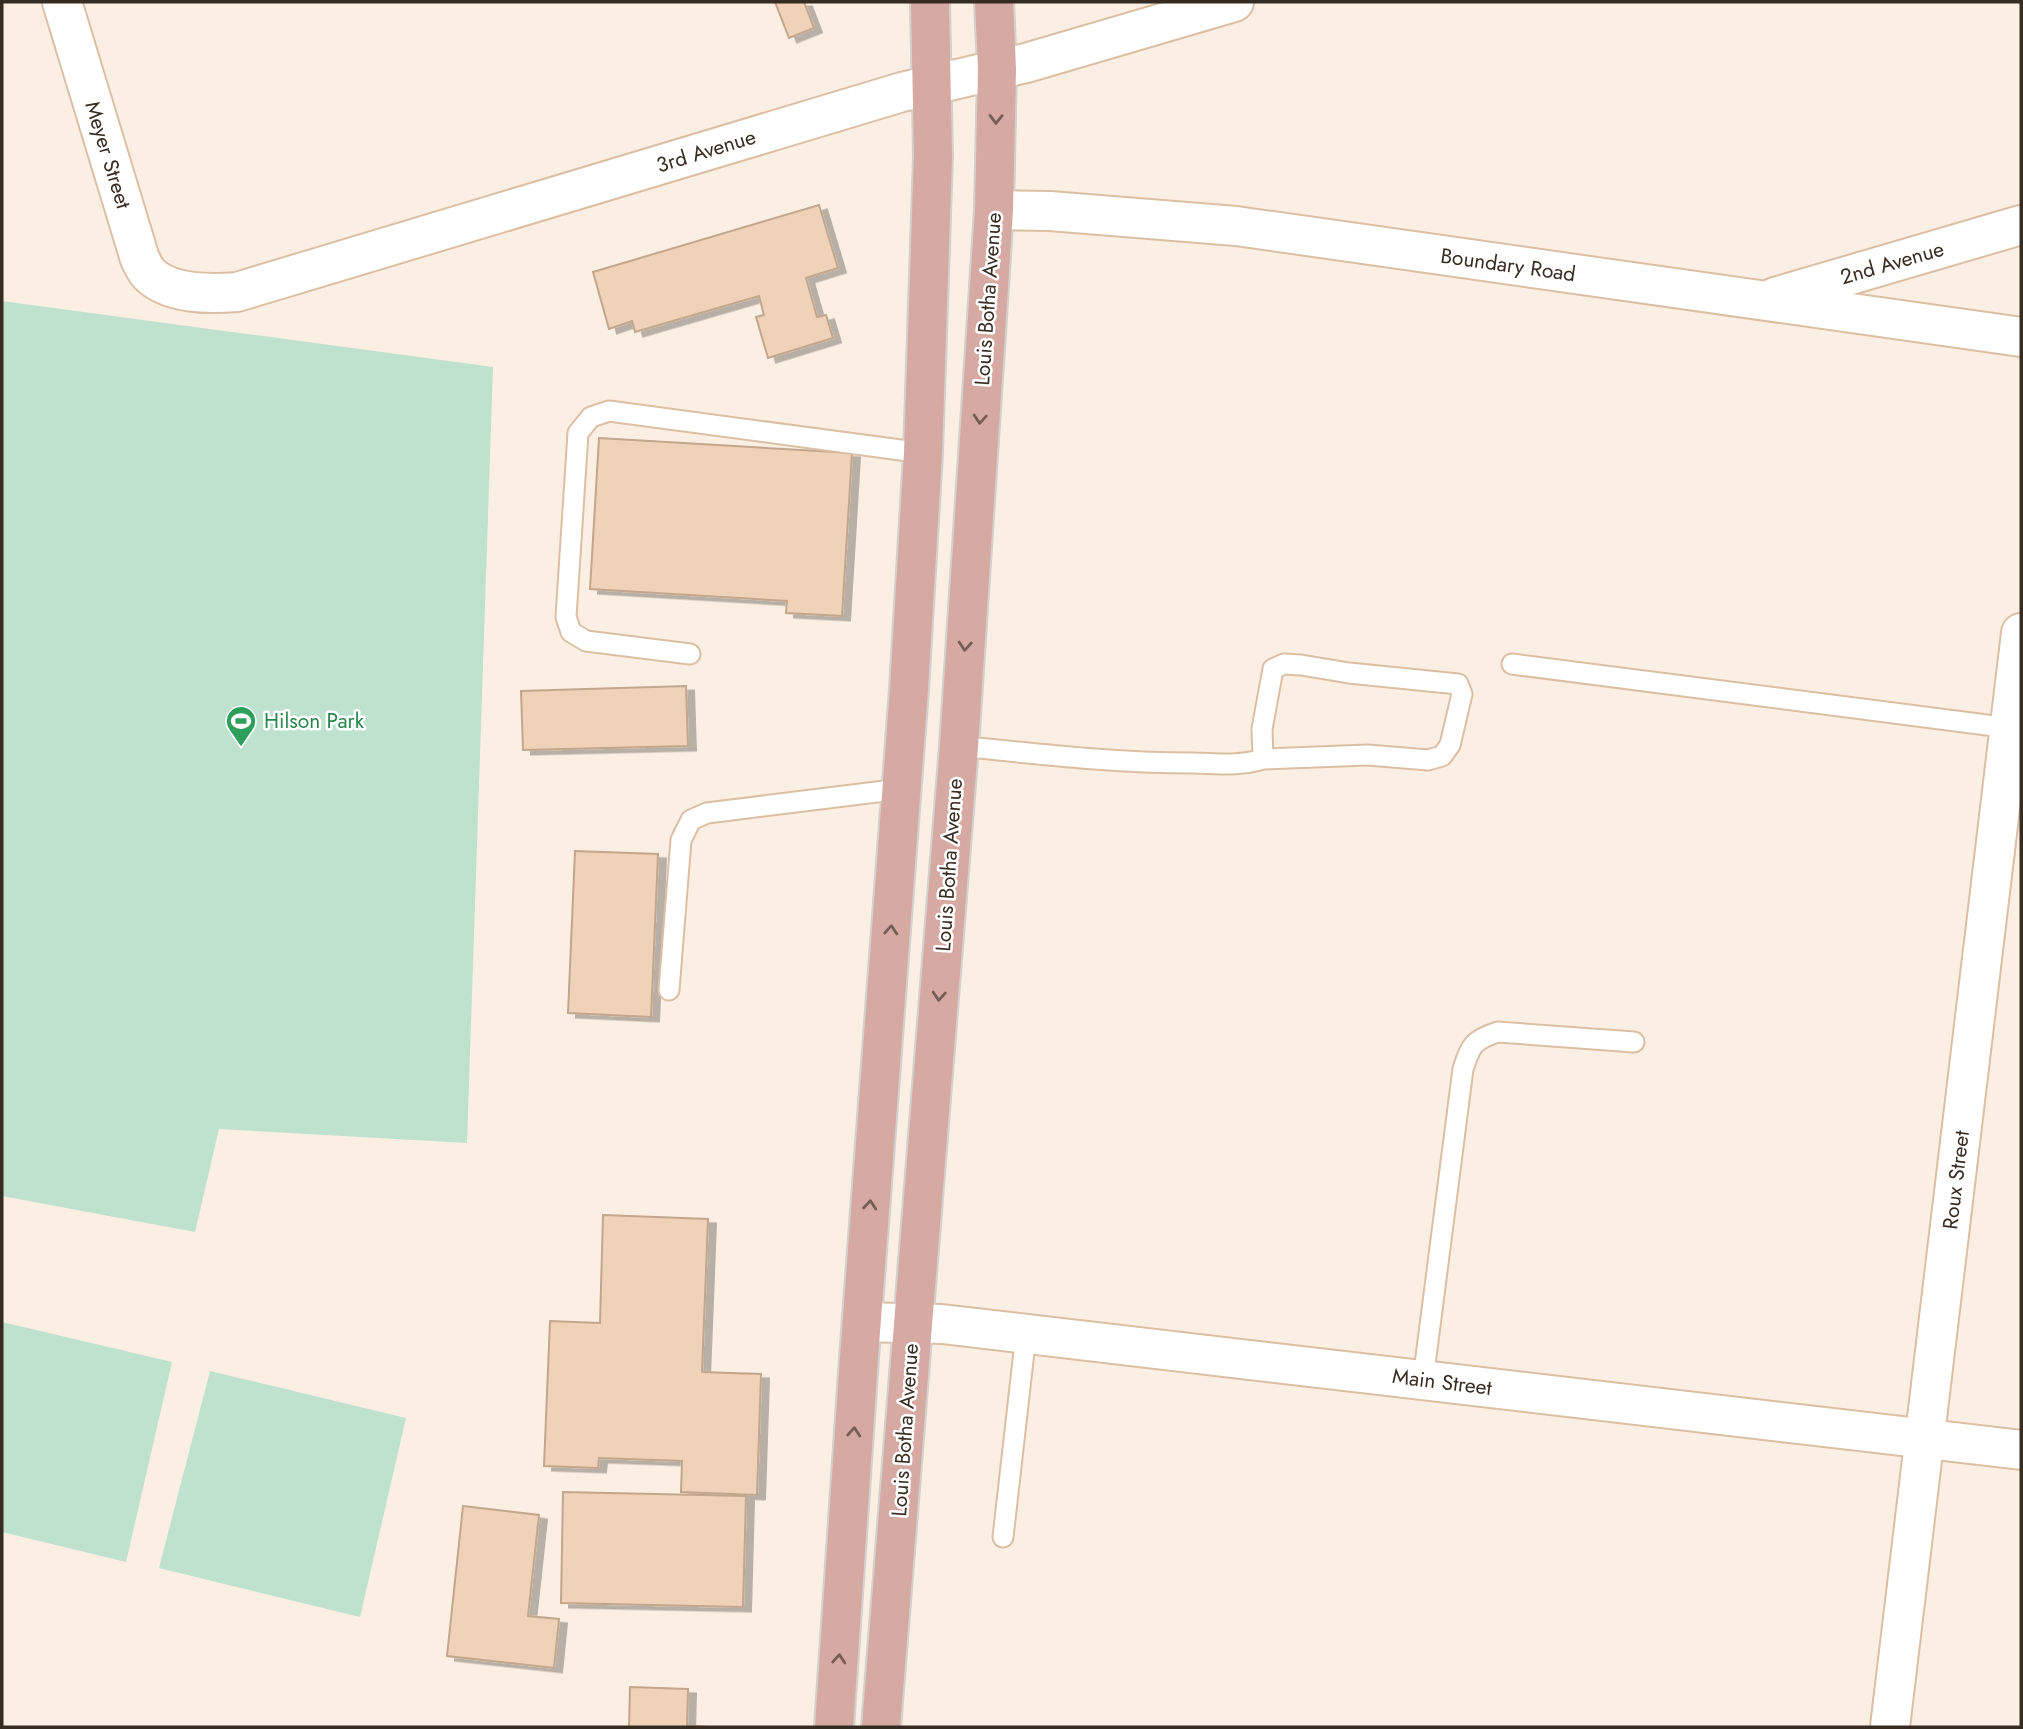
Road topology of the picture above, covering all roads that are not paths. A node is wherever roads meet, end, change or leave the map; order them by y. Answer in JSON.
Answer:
{"nodes":[{"id":1,"x":61,"y":2,"type":"edge"},
{"id":2,"x":930,"y":2,"type":"edge"},
{"id":3,"x":994,"y":2,"type":"edge"},
{"id":4,"x":1234,"y":2,"type":"edge"},
{"id":5,"x":997,"y":69,"type":"junction"},
{"id":6,"x":931,"y":84,"type":"junction"},
{"id":7,"x":994,"y":209,"type":"junction"},
{"id":8,"x":2021,"y":225,"type":"edge"},
{"id":9,"x":178,"y":289,"type":"joint"},
{"id":10,"x":1762,"y":301,"type":"junction"},
{"id":11,"x":2021,"y":337,"type":"edge"},
{"id":12,"x":923,"y":453,"type":"junction"},
{"id":13,"x":2021,"y":633,"type":"edge"},
{"id":14,"x":690,"y":654,"type":"dead end"},
{"id":15,"x":1512,"y":664,"type":"dead end"},
{"id":16,"x":2010,"y":728,"type":"junction"},
{"id":17,"x":959,"y":746,"type":"junction"},
{"id":18,"x":1263,"y":759,"type":"junction"},
{"id":19,"x":901,"y":789,"type":"junction"},
{"id":20,"x":669,"y":990,"type":"dead end"},
{"id":21,"x":1634,"y":1042,"type":"dead end"},
{"id":22,"x":862,"y":1322,"type":"junction"},
{"id":23,"x":913,"y":1323,"type":"junction"},
{"id":24,"x":1026,"y":1334,"type":"junction"},
{"id":25,"x":1423,"y":1380,"type":"junction"},
{"id":26,"x":1925,"y":1438,"type":"junction"},
{"id":27,"x":2021,"y":1450,"type":"edge"},
{"id":28,"x":1003,"y":1537,"type":"dead end"},
{"id":29,"x":834,"y":1727,"type":"edge"},
{"id":30,"x":881,"y":1727,"type":"edge"},
{"id":31,"x":1890,"y":1727,"type":"edge"}],
"edges":[{"from":1,"to":9,"type":"street","name":"Meyer Street"},
{"from":2,"to":6,"type":"main road"},
{"from":3,"to":5,"type":"main road","name":"Louis Botha Avenue"},
{"from":4,"to":5,"type":"street","name":"3rd Avenue"},
{"from":5,"to":6,"type":"street","name":"3rd Avenue"},
{"from":5,"to":7,"type":"main road","name":"Louis Botha Avenue","one_way":true},
{"from":6,"to":9,"type":"street","name":"3rd Avenue"},
{"from":6,"to":12,"type":"main road"},
{"from":7,"to":10,"type":"street","name":"Boundary Road"},
{"from":7,"to":17,"type":"main road","name":"Louis Botha Avenue","one_way":true},
{"from":8,"to":10,"type":"street","name":"2nd Avenue"},
{"from":10,"to":11,"type":"street","name":"Boundary Road"},
{"from":12,"to":14,"type":"lane"},
{"from":12,"to":19,"type":"main road"},
{"from":13,"to":16,"type":"street","name":"Roux Street"},
{"from":15,"to":16,"type":"lane"},
{"from":16,"to":26,"type":"street","name":"Roux Street"},
{"from":17,"to":18,"type":"lane"},
{"from":17,"to":23,"type":"main road","name":"Louis Botha Avenue","one_way":true},
{"from":18,"to":18,"type":"lane"},
{"from":19,"to":20,"type":"lane"},
{"from":22,"to":19,"type":"main road","one_way":true},
{"from":21,"to":25,"type":"lane"},
{"from":22,"to":23,"type":"street","name":"Main Street"},
{"from":29,"to":22,"type":"main road","one_way":true},
{"from":23,"to":24,"type":"street","name":"Main Street"},
{"from":23,"to":30,"type":"main road","name":"Louis Botha Avenue"},
{"from":24,"to":25,"type":"street","name":"Main Street"},
{"from":24,"to":28,"type":"lane"},
{"from":25,"to":26,"type":"street","name":"Main Street"},
{"from":26,"to":27,"type":"street","name":"Main Street"},
{"from":26,"to":31,"type":"street","name":"Roux Street"}]}
